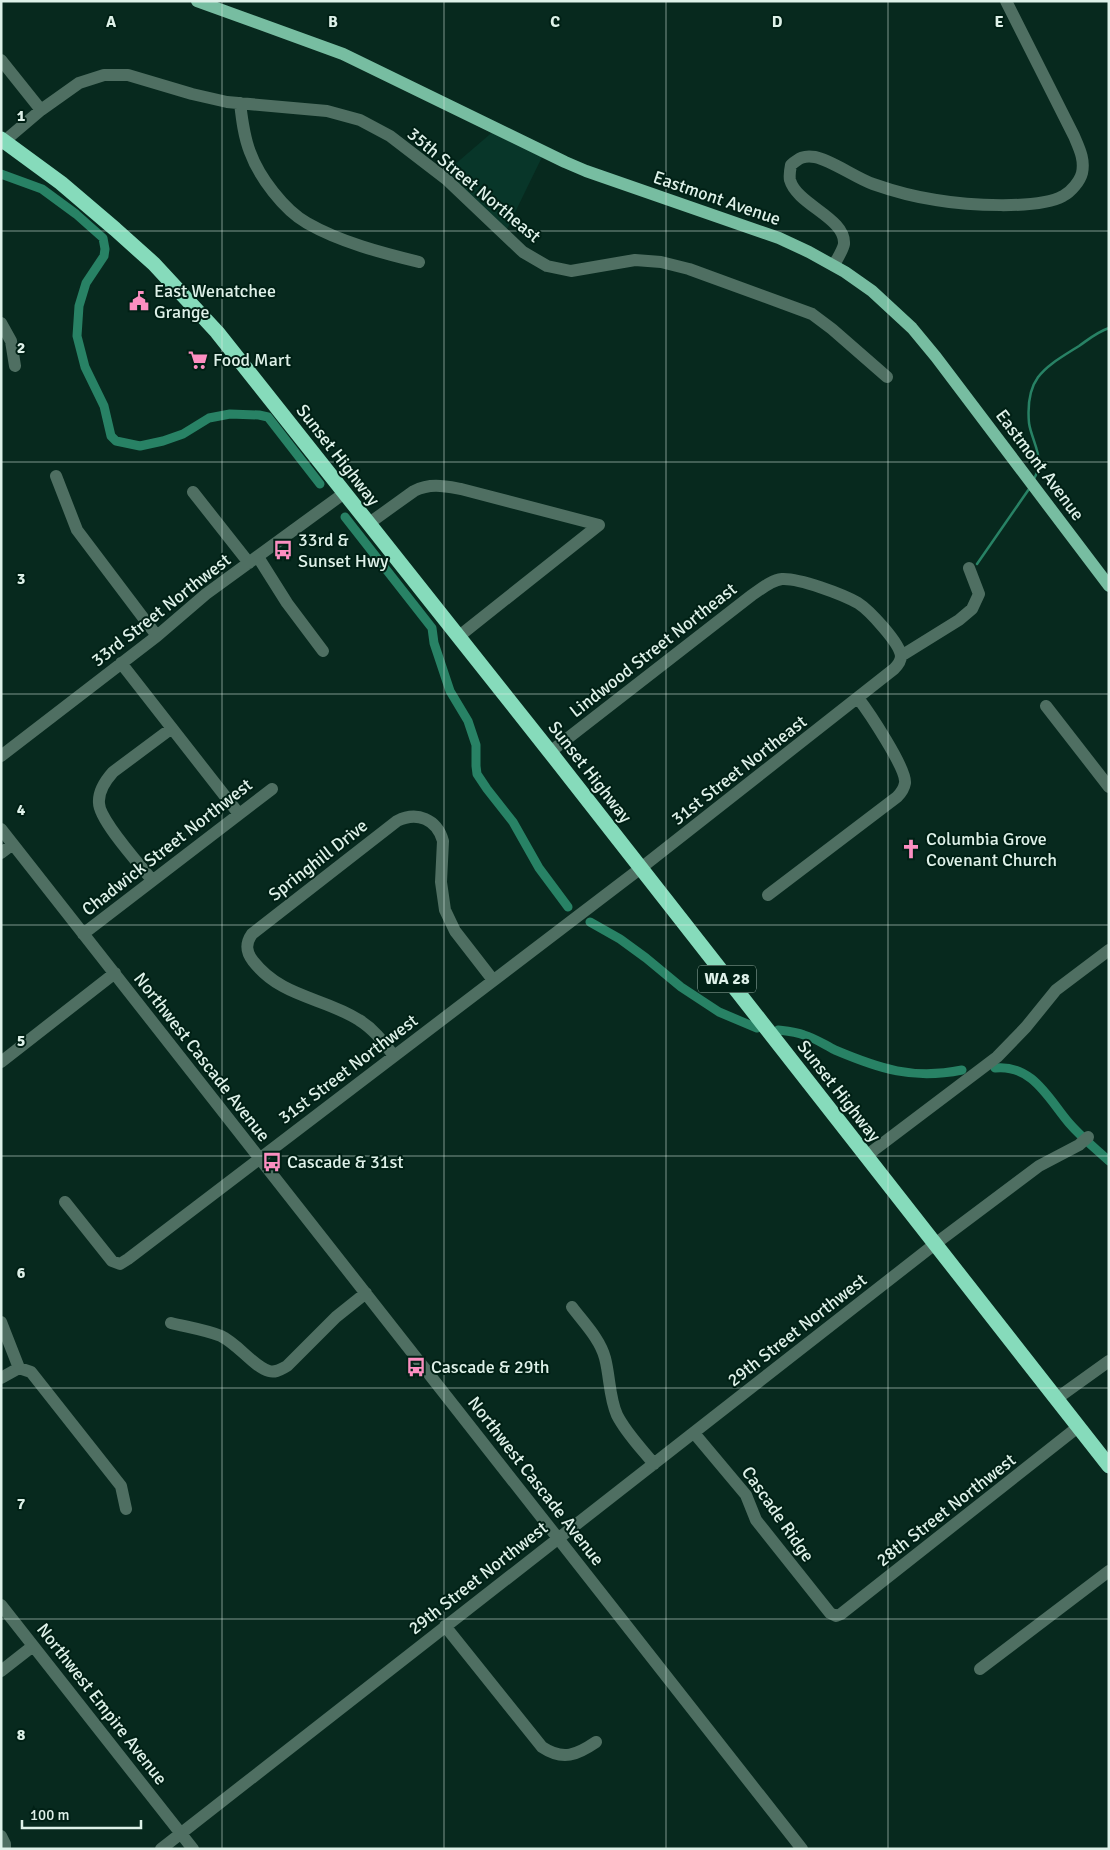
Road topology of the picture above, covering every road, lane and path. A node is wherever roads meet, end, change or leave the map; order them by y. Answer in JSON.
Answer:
{"nodes":[{"id":1,"x":197,"y":1,"type":"edge"},
{"id":2,"x":1006,"y":1,"type":"edge"},
{"id":3,"x":1,"y":60,"type":"edge"},
{"id":4,"x":240,"y":103,"type":"junction"},
{"id":5,"x":41,"y":110,"type":"junction"},
{"id":6,"x":2,"y":142,"type":"edge"},
{"id":7,"x":419,"y":262,"type":"dead end"},
{"id":8,"x":834,"y":265,"type":"junction"},
{"id":9,"x":1,"y":323,"type":"edge"},
{"id":10,"x":15,"y":366,"type":"dead end"},
{"id":11,"x":887,"y":377,"type":"dead end"},
{"id":12,"x":56,"y":476,"type":"dead end"},
{"id":13,"x":193,"y":492,"type":"dead end"},
{"id":14,"x":343,"y":494,"type":"junction"},
{"id":15,"x":368,"y":524,"type":"junction"},
{"id":16,"x":253,"y":560,"type":"junction"},
{"id":17,"x":969,"y":568,"type":"dead end"},
{"id":18,"x":1107,"y":583,"type":"edge"},
{"id":19,"x":157,"y":636,"type":"junction"},
{"id":20,"x":458,"y":636,"type":"junction"},
{"id":21,"x":323,"y":651,"type":"dead end"},
{"id":22,"x":901,"y":656,"type":"junction"},
{"id":23,"x":121,"y":663,"type":"junction"},
{"id":24,"x":858,"y":698,"type":"junction"},
{"id":25,"x":1046,"y":706,"type":"dead end"},
{"id":26,"x":172,"y":728,"type":"junction"},
{"id":27,"x":550,"y":752,"type":"junction"},
{"id":28,"x":1,"y":756,"type":"edge"},
{"id":29,"x":1109,"y":787,"type":"edge"},
{"id":30,"x":272,"y":788,"type":"dead end"},
{"id":31,"x":239,"y":814,"type":"junction"},
{"id":32,"x":1,"y":829,"type":"edge"},
{"id":33,"x":13,"y":844,"type":"junction"},
{"id":34,"x":1,"y":853,"type":"edge"},
{"id":35,"x":641,"y":868,"type":"junction"},
{"id":36,"x":152,"y":880,"type":"junction"},
{"id":37,"x":768,"y":895,"type":"dead end"},
{"id":38,"x":84,"y":934,"type":"junction"},
{"id":39,"x":1108,"y":952,"type":"edge"},
{"id":40,"x":115,"y":973,"type":"junction"},
{"id":41,"x":493,"y":980,"type":"junction"},
{"id":42,"x":394,"y":1056,"type":"junction"},
{"id":43,"x":1,"y":1062,"type":"edge"},
{"id":44,"x":1083,"y":1141,"type":"dead end"},
{"id":45,"x":866,"y":1156,"type":"junction"},
{"id":46,"x":260,"y":1158,"type":"junction"},
{"id":47,"x":65,"y":1202,"type":"dead end"},
{"id":48,"x":935,"y":1244,"type":"junction"},
{"id":49,"x":366,"y":1293,"type":"junction"},
{"id":50,"x":572,"y":1307,"type":"dead end"},
{"id":51,"x":1,"y":1322,"type":"edge"},
{"id":52,"x":171,"y":1323,"type":"dead end"},
{"id":53,"x":1109,"y":1361,"type":"edge"},
{"id":54,"x":19,"y":1368,"type":"junction"},
{"id":55,"x":1,"y":1378,"type":"edge"},
{"id":56,"x":1056,"y":1399,"type":"junction"},
{"id":57,"x":1078,"y":1427,"type":"junction"},
{"id":58,"x":694,"y":1433,"type":"junction"},
{"id":59,"x":654,"y":1464,"type":"junction"},
{"id":60,"x":1109,"y":1466,"type":"edge"},
{"id":61,"x":126,"y":1509,"type":"dead end"},
{"id":62,"x":558,"y":1537,"type":"junction"},
{"id":63,"x":1109,"y":1571,"type":"edge"},
{"id":64,"x":1,"y":1605,"type":"edge"},
{"id":65,"x":833,"y":1616,"type":"joint"},
{"id":66,"x":446,"y":1626,"type":"junction"},
{"id":67,"x":33,"y":1646,"type":"junction"},
{"id":68,"x":980,"y":1669,"type":"dead end"},
{"id":69,"x":1,"y":1671,"type":"edge"},
{"id":70,"x":596,"y":1742,"type":"dead end"},
{"id":71,"x":181,"y":1833,"type":"junction"},
{"id":72,"x":1,"y":1836,"type":"edge"},
{"id":73,"x":5,"y":1849,"type":"edge"},
{"id":74,"x":161,"y":1849,"type":"edge"},
{"id":75,"x":193,"y":1849,"type":"edge"},
{"id":76,"x":802,"y":1849,"type":"edge"}],
"edges":[{"from":1,"to":8,"type":"main road","name":"Eastmont Avenue"},
{"from":2,"to":8,"type":"street"},
{"from":3,"to":5,"type":"street"},
{"from":4,"to":5,"type":"street","name":"35th Street Northeast"},
{"from":4,"to":7,"type":"street"},
{"from":4,"to":11,"type":"street","name":"35th Street Northeast"},
{"from":5,"to":6,"type":"street","name":"35th Street Northeast"},
{"from":6,"to":14,"type":"highway","name":"Sunset Highway","number":"WA 28"},
{"from":8,"to":18,"type":"main road","name":"Eastmont Avenue"},
{"from":9,"to":10,"type":"street"},
{"from":12,"to":19,"type":"street"},
{"from":13,"to":16,"type":"street"},
{"from":14,"to":15,"type":"highway","name":"Sunset Highway","number":"WA 28"},
{"from":14,"to":16,"type":"street","name":"33rd Street Northwest"},
{"from":15,"to":20,"type":"highway","name":"Sunset Highway","number":"WA 28"},
{"from":15,"to":20,"type":"street"},
{"from":16,"to":19,"type":"street","name":"33rd Street Northwest"},
{"from":16,"to":21,"type":"street"},
{"from":17,"to":22,"type":"street"},
{"from":19,"to":23,"type":"street","name":"33rd Street Northwest"},
{"from":20,"to":27,"type":"highway","name":"Sunset Highway","number":"WA 28"},
{"from":22,"to":24,"type":"street","name":"31st Street Northeast"},
{"from":22,"to":27,"type":"street","name":"Lindwood Street Northeast"},
{"from":23,"to":26,"type":"street"},
{"from":23,"to":28,"type":"street","name":"33rd Street Northwest"},
{"from":24,"to":35,"type":"street","name":"31st Street Northeast"},
{"from":24,"to":37,"type":"street"},
{"from":25,"to":29,"type":"street"},
{"from":26,"to":31,"type":"street"},
{"from":26,"to":36,"type":"street"},
{"from":27,"to":35,"type":"highway","name":"Sunset Highway","number":"WA 28"},
{"from":30,"to":31,"type":"street","name":"Chadwick Street Northwest"},
{"from":31,"to":36,"type":"street","name":"Chadwick Street Northwest"},
{"from":32,"to":33,"type":"street","name":"Northwest Cascade Avenue"},
{"from":33,"to":34,"type":"street"},
{"from":33,"to":38,"type":"street","name":"Northwest Cascade Avenue"},
{"from":35,"to":41,"type":"street","name":"31st Street Northwest"},
{"from":35,"to":45,"type":"highway","name":"Sunset Highway","number":"WA 28"},
{"from":36,"to":38,"type":"street","name":"Chadwick Street Northwest"},
{"from":38,"to":40,"type":"street","name":"Northwest Cascade Avenue"},
{"from":39,"to":45,"type":"street"},
{"from":40,"to":43,"type":"street"},
{"from":40,"to":46,"type":"street","name":"Northwest Cascade Avenue"},
{"from":41,"to":42,"type":"street","name":"31st Street Northwest"},
{"from":41,"to":42,"type":"street","name":"Springhill Drive"},
{"from":42,"to":46,"type":"street","name":"31st Street Northwest"},
{"from":44,"to":48,"type":"street","name":"29th Street Northwest"},
{"from":45,"to":48,"type":"highway","name":"Sunset Highway","number":"WA 28"},
{"from":46,"to":47,"type":"street","name":"31st Street Northwest"},
{"from":46,"to":49,"type":"street","name":"Northwest Cascade Avenue"},
{"from":48,"to":56,"type":"highway","name":"Sunset Highway","number":"WA 28"},
{"from":48,"to":58,"type":"street","name":"29th Street Northwest"},
{"from":49,"to":52,"type":"street"},
{"from":49,"to":62,"type":"street","name":"Northwest Cascade Avenue"},
{"from":50,"to":59,"type":"street"},
{"from":51,"to":54,"type":"street"},
{"from":53,"to":56,"type":"street"},
{"from":54,"to":55,"type":"street"},
{"from":54,"to":61,"type":"street"},
{"from":56,"to":57,"type":"highway","name":"Sunset Highway","number":"WA 28"},
{"from":57,"to":60,"type":"highway","name":"Sunset Highway","number":"WA 28"},
{"from":57,"to":65,"type":"street","name":"28th Street Northwest"},
{"from":58,"to":59,"type":"street","name":"29th Street Northwest"},
{"from":58,"to":65,"type":"street","name":"Cascade Ridge"},
{"from":59,"to":62,"type":"street","name":"29th Street Northwest"},
{"from":62,"to":66,"type":"street","name":"29th Street Northwest"},
{"from":62,"to":76,"type":"street","name":"Northwest Cascade Avenue"},
{"from":63,"to":68,"type":"street"},
{"from":64,"to":67,"type":"street","name":"Northwest Empire Avenue"},
{"from":66,"to":70,"type":"street"},
{"from":66,"to":71,"type":"street","name":"29th Street Northwest"},
{"from":67,"to":69,"type":"street"},
{"from":67,"to":71,"type":"street","name":"Northwest Empire Avenue"},
{"from":71,"to":74,"type":"street","name":"29th Street Northwest"},
{"from":71,"to":75,"type":"street","name":"Northwest Empire Avenue"},
{"from":72,"to":73,"type":"street"}]}
